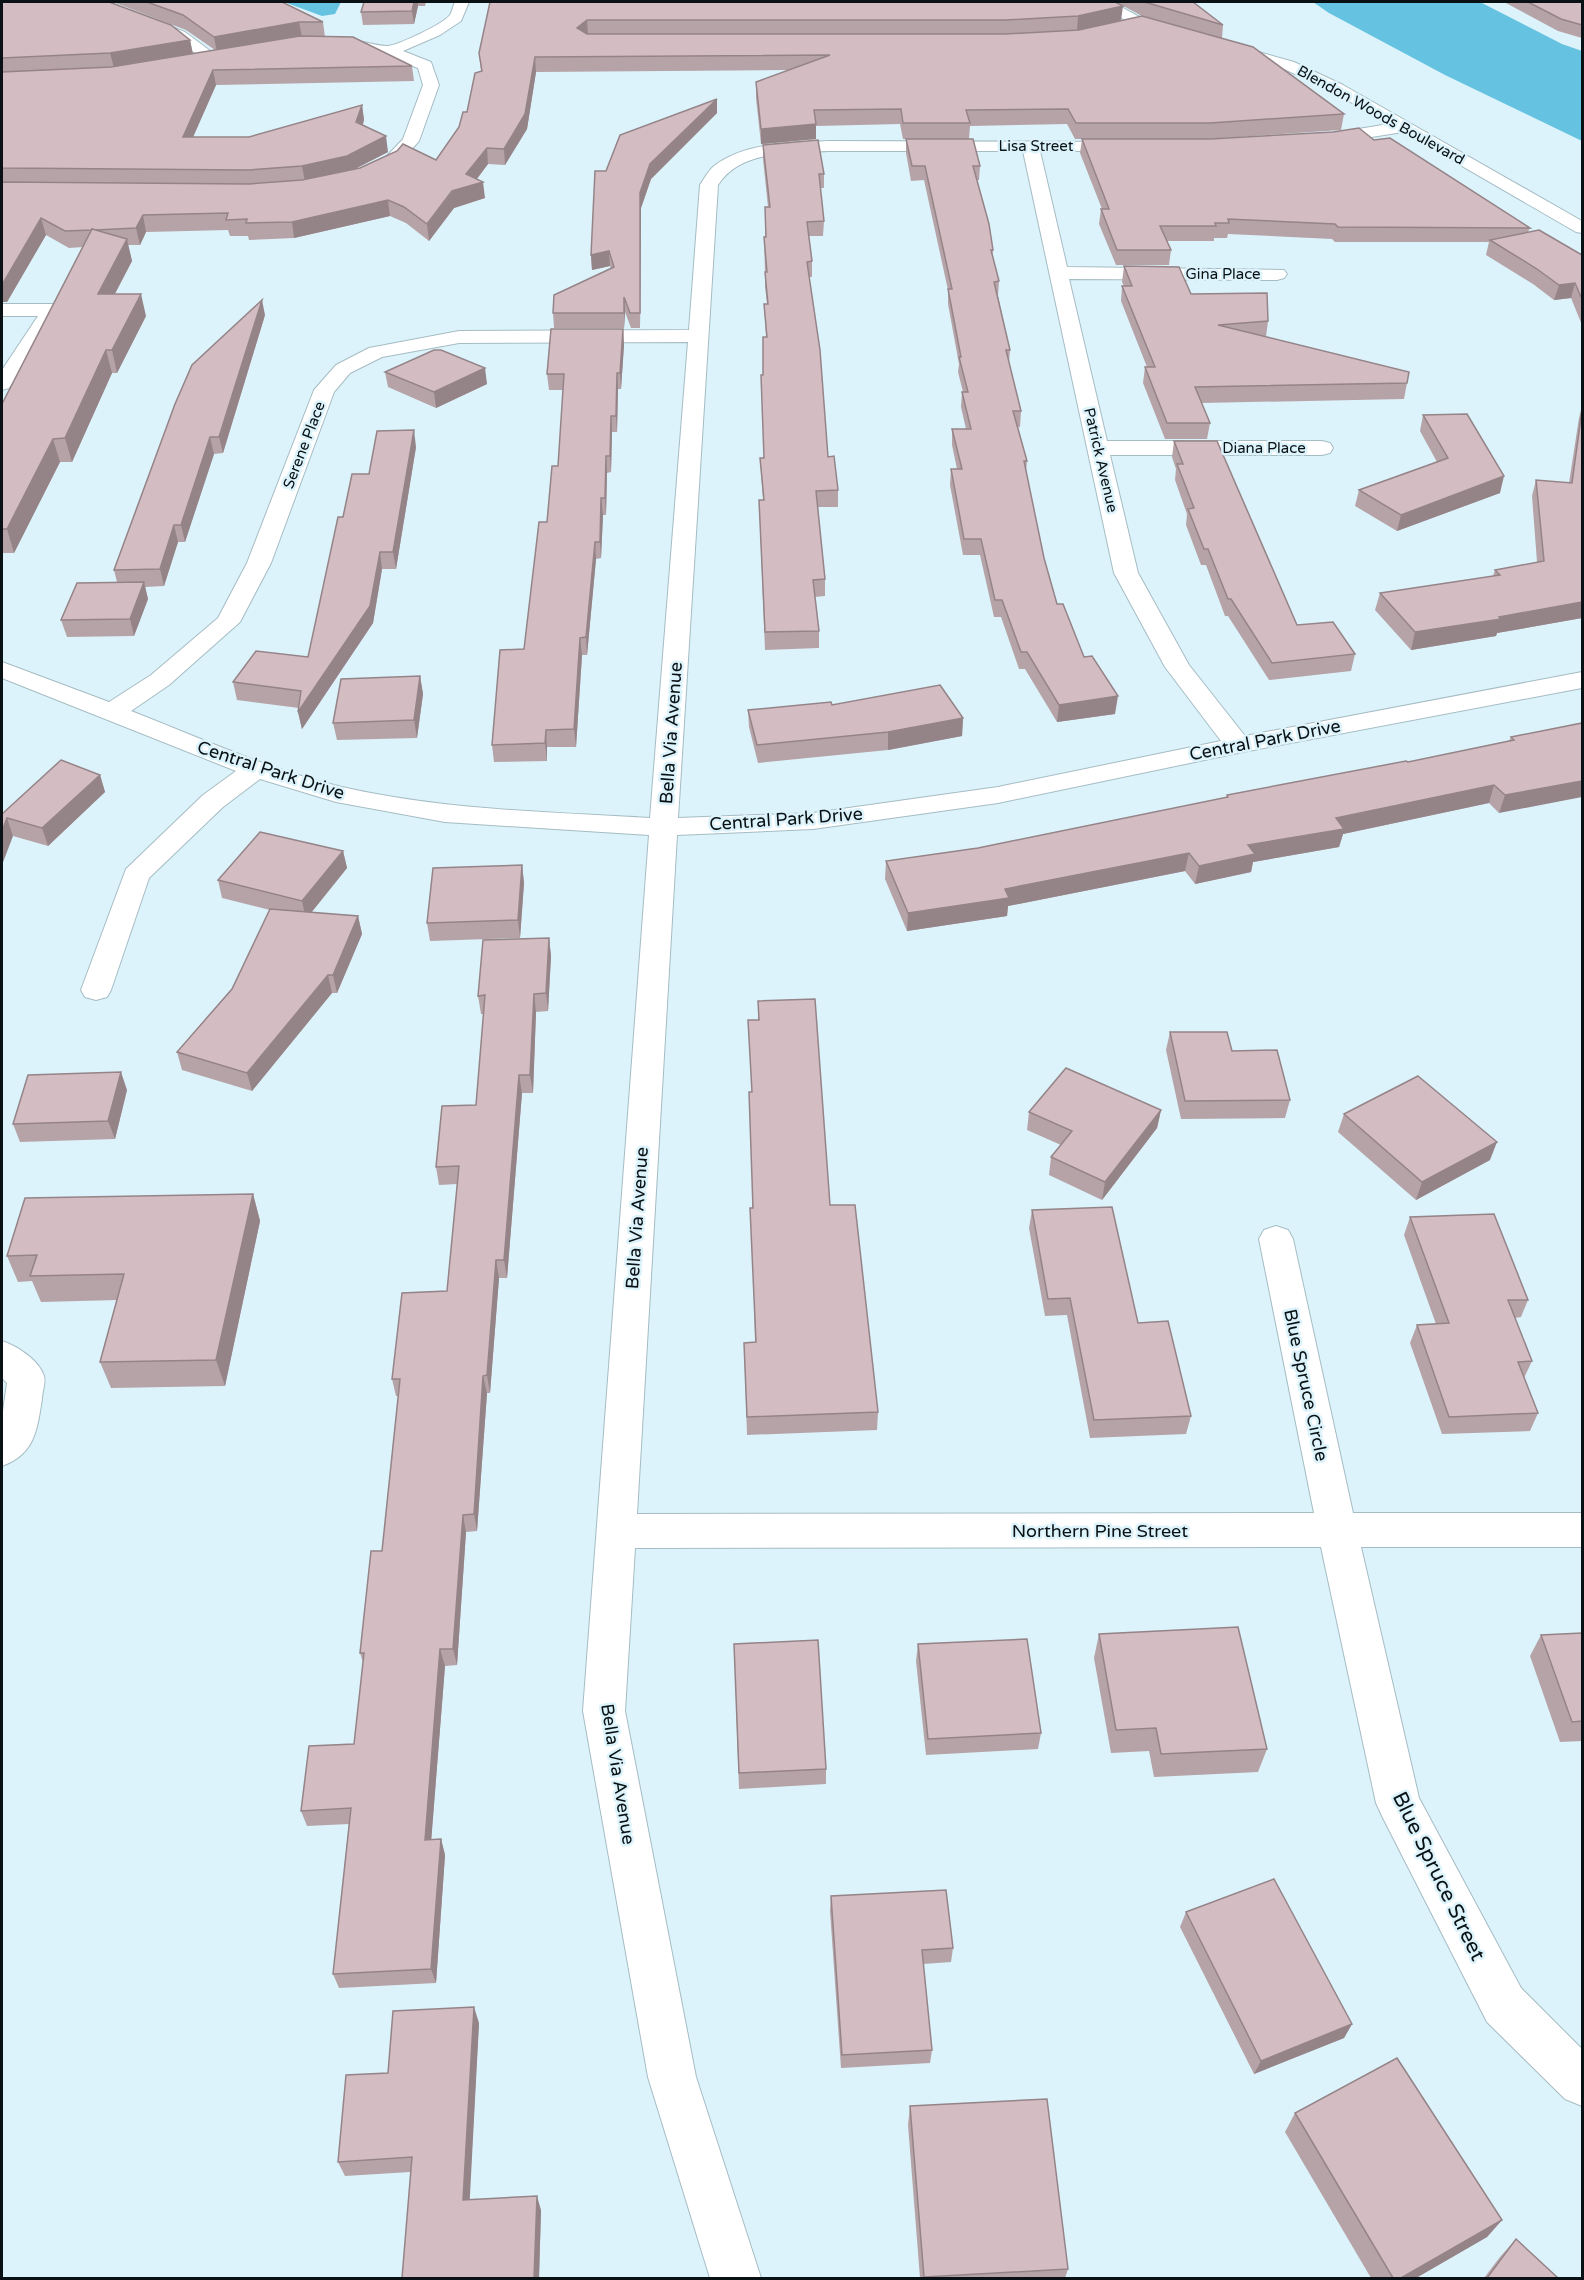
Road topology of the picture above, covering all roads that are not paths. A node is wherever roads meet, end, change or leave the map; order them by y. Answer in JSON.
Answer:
{"nodes":[{"id":1,"x":96,"y":2,"type":"edge"},
{"id":2,"x":462,"y":2,"type":"edge"},
{"id":3,"x":1102,"y":2,"type":"edge"},
{"id":4,"x":1140,"y":23,"type":"junction"},
{"id":5,"x":1119,"y":28,"type":"edge"},
{"id":6,"x":1193,"y":38,"type":"edge"},
{"id":7,"x":312,"y":44,"type":"edge"},
{"id":8,"x":1214,"y":44,"type":"edge"},
{"id":9,"x":392,"y":50,"type":"junction"},
{"id":10,"x":191,"y":63,"type":"edge"},
{"id":11,"x":1405,"y":127,"type":"junction"},
{"id":12,"x":1308,"y":140,"type":"edge"},
{"id":13,"x":1030,"y":146,"type":"junction"},
{"id":14,"x":1137,"y":146,"type":"edge"},
{"id":15,"x":740,"y":159,"type":"joint"},
{"id":16,"x":355,"y":178,"type":"edge"},
{"id":17,"x":1582,"y":228,"type":"edge"},
{"id":18,"x":1060,"y":273,"type":"junction"},
{"id":19,"x":1277,"y":274,"type":"dead end"},
{"id":20,"x":2,"y":310,"type":"edge"},
{"id":21,"x":699,"y":336,"type":"junction"},
{"id":22,"x":2,"y":384,"type":"edge"},
{"id":23,"x":1097,"y":448,"type":"junction"},
{"id":24,"x":1322,"y":448,"type":"dead end"},
{"id":25,"x":2,"y":669,"type":"edge"},
{"id":26,"x":1582,"y":680,"type":"edge"},
{"id":27,"x":112,"y":712,"type":"junction"},
{"id":28,"x":1238,"y":745,"type":"junction"},
{"id":29,"x":256,"y":769,"type":"junction"},
{"id":30,"x":664,"y":827,"type":"junction"},
{"id":31,"x":96,"y":990,"type":"dead end"},
{"id":32,"x":1276,"y":1239,"type":"dead end"},
{"id":33,"x":2,"y":1356,"type":"edge"},
{"id":34,"x":2,"y":1450,"type":"edge"},
{"id":35,"x":1582,"y":1530,"type":"edge"},
{"id":36,"x":618,"y":1531,"type":"junction"},
{"id":37,"x":1337,"y":1531,"type":"junction"},
{"id":38,"x":1582,"y":2082,"type":"edge"},
{"id":39,"x":735,"y":2278,"type":"edge"}],
"edges":[{"from":1,"to":10,"type":"street"},
{"from":2,"to":9,"type":"street"},
{"from":3,"to":4,"type":"street"},
{"from":4,"to":5,"type":"street"},
{"from":4,"to":6,"type":"street"},
{"from":7,"to":9,"type":"street"},
{"from":8,"to":11,"type":"street","name":"Blendon Woods Boulevard"},
{"from":9,"to":16,"type":"street"},
{"from":11,"to":12,"type":"street"},
{"from":11,"to":17,"type":"street","name":"Blendon Woods Boulevard"},
{"from":13,"to":14,"type":"street","name":"Lisa Street"},
{"from":13,"to":15,"type":"street","name":"Lisa Street"},
{"from":13,"to":18,"type":"street","name":"Patrick Avenue"},
{"from":15,"to":21,"type":"street","name":"Bella Via Avenue"},
{"from":18,"to":19,"type":"street","name":"Gina Place"},
{"from":18,"to":23,"type":"street","name":"Patrick Avenue"},
{"from":20,"to":22,"type":"street"},
{"from":21,"to":27,"type":"street","name":"Serene Place"},
{"from":21,"to":30,"type":"street","name":"Bella Via Avenue"},
{"from":23,"to":24,"type":"street","name":"Diana Place"},
{"from":23,"to":28,"type":"street","name":"Patrick Avenue"},
{"from":25,"to":27,"type":"street","name":"Central Park Drive"},
{"from":26,"to":28,"type":"street","name":"Central Park Drive"},
{"from":27,"to":29,"type":"street","name":"Central Park Drive"},
{"from":28,"to":30,"type":"street","name":"Central Park Drive"},
{"from":29,"to":30,"type":"street","name":"Central Park Drive"},
{"from":29,"to":31,"type":"street"},
{"from":30,"to":36,"type":"street","name":"Bella Via Avenue"},
{"from":32,"to":37,"type":"street","name":"Blue Spruce Circle"},
{"from":33,"to":34,"type":"street"},
{"from":35,"to":37,"type":"street","name":"Northern Pine Street"},
{"from":36,"to":37,"type":"street","name":"Northern Pine Street"},
{"from":36,"to":39,"type":"street","name":"Bella Via Avenue"},
{"from":37,"to":38,"type":"street","name":"Blue Spruce Street"}]}
